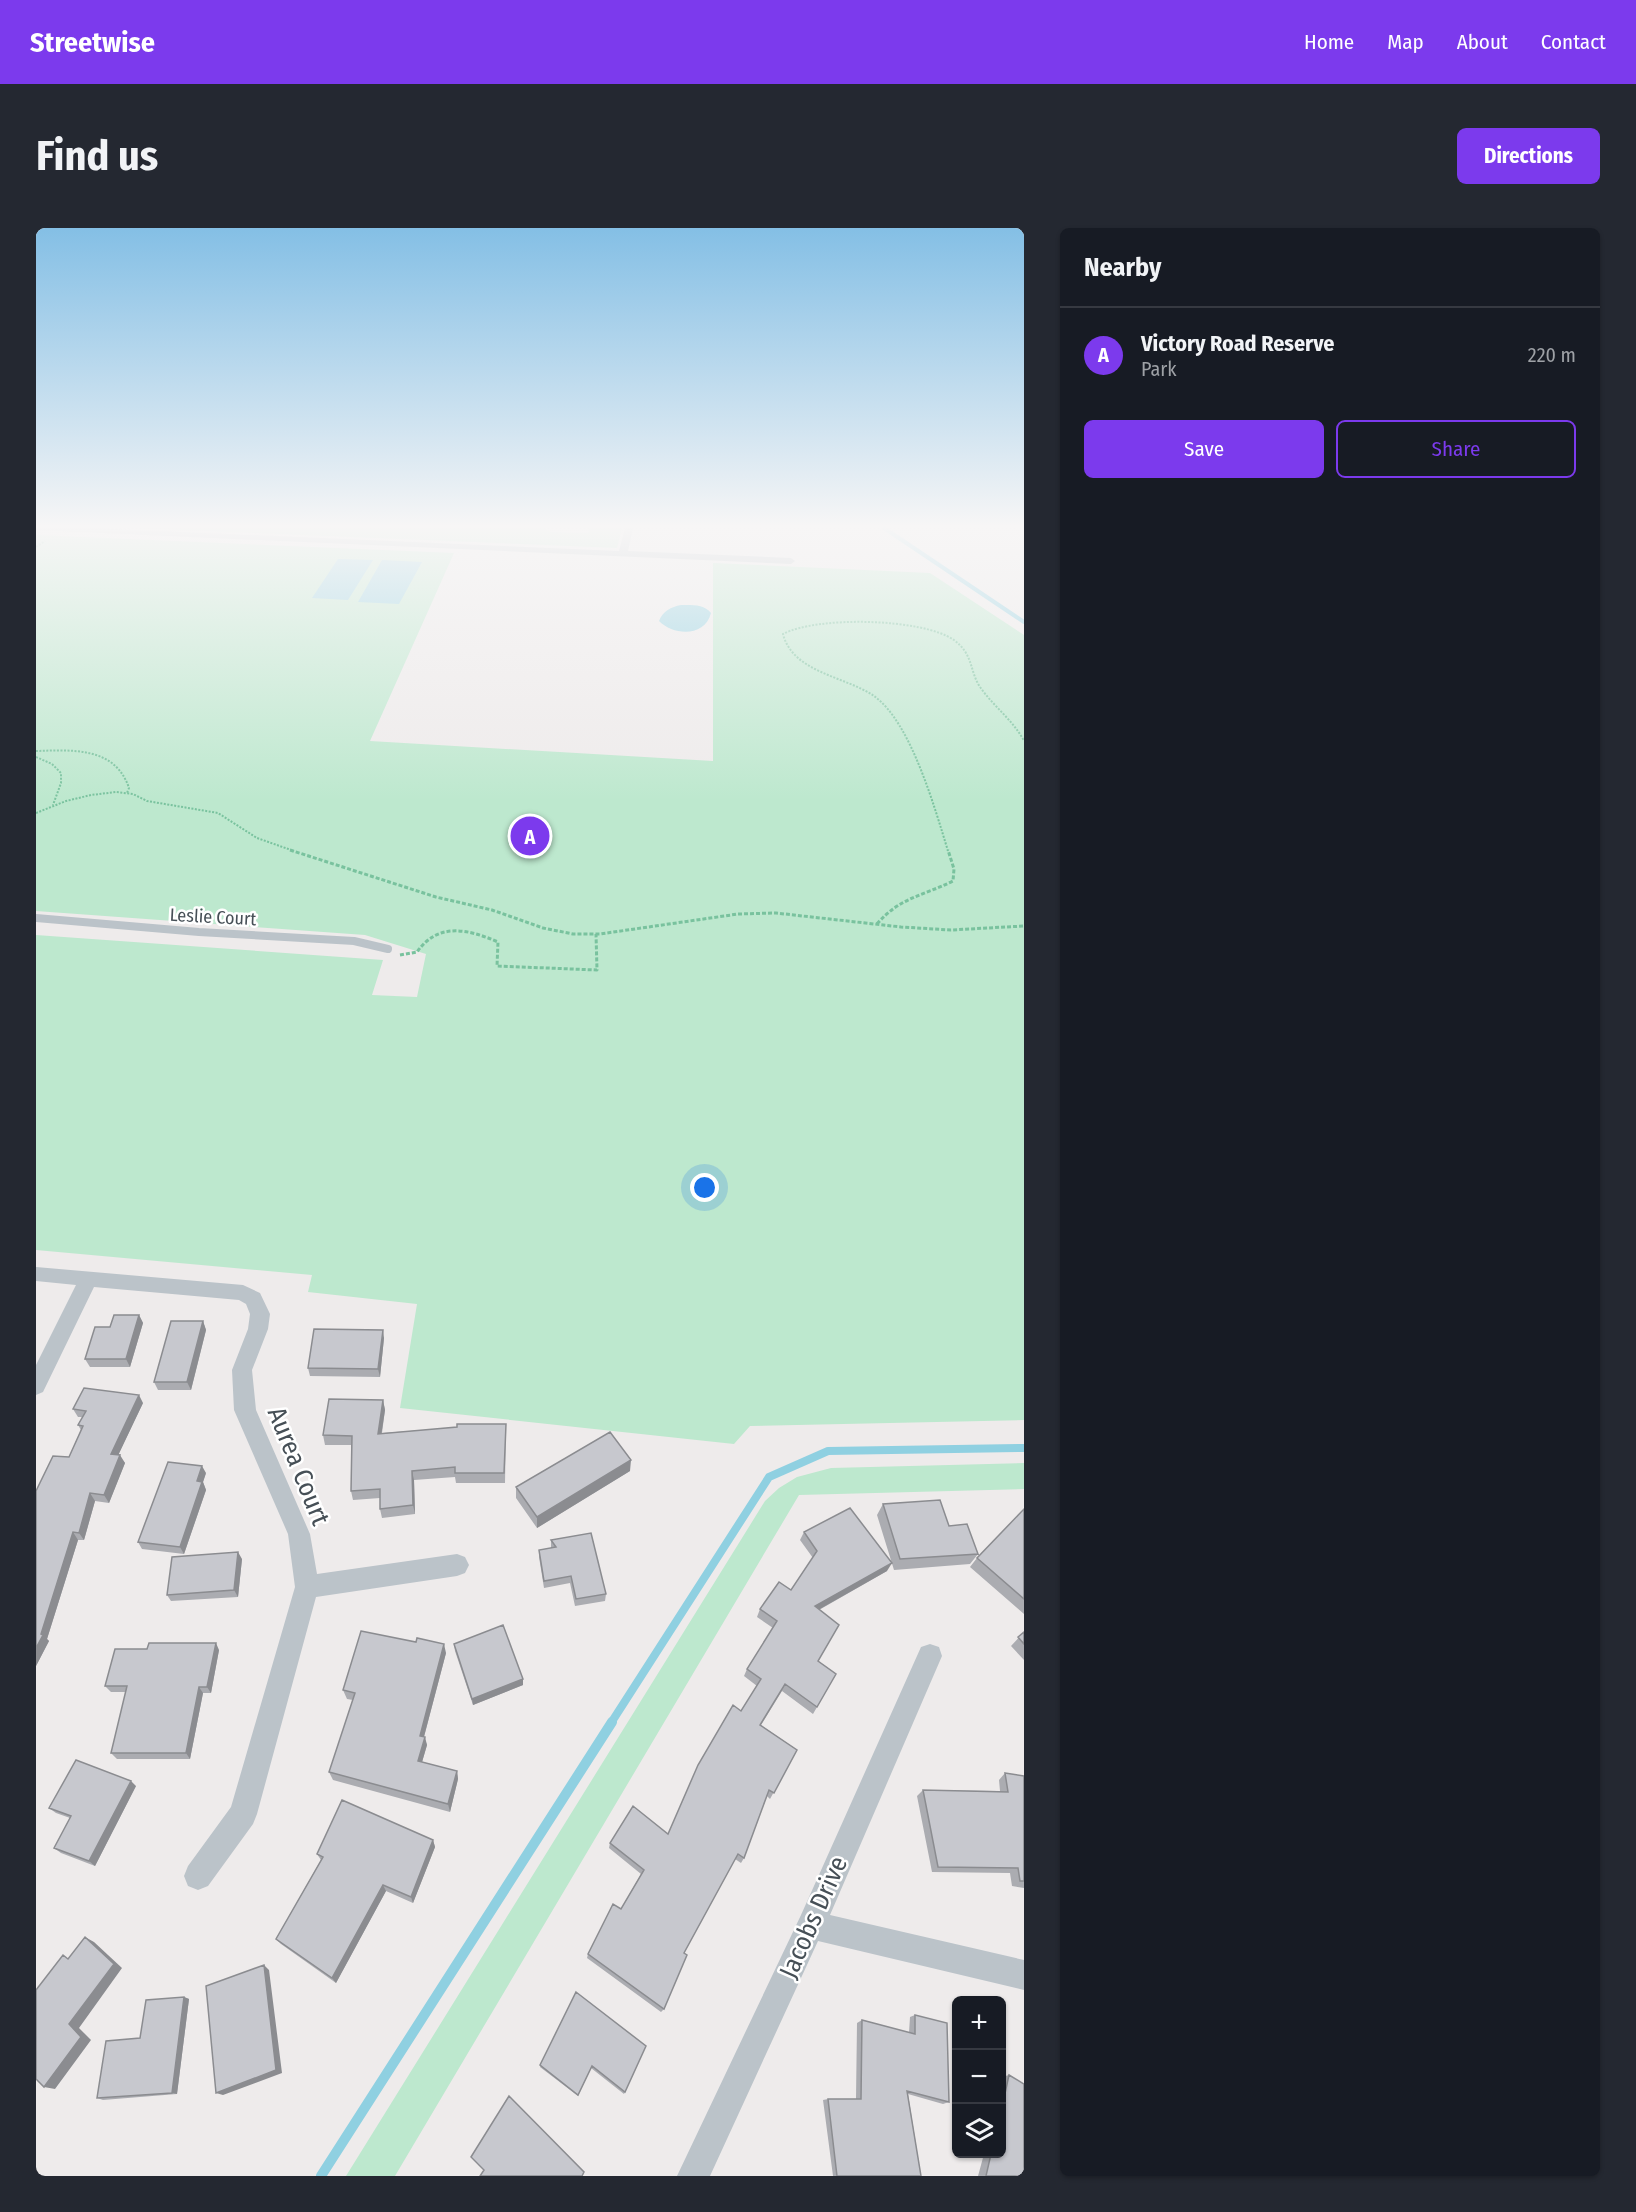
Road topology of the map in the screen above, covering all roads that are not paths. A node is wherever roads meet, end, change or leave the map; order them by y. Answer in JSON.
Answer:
{"nodes":[{"id":1,"x":36,"y":918,"type":"edge"},
{"id":2,"x":388,"y":948,"type":"road end"},
{"id":3,"x":36,"y":1274,"type":"edge"},
{"id":4,"x":88,"y":1280,"type":"junction"},
{"id":5,"x":36,"y":1386,"type":"edge"},
{"id":6,"x":457,"y":1565,"type":"dead end"},
{"id":7,"x":307,"y":1587,"type":"junction"},
{"id":8,"x":930,"y":1656,"type":"dead end"},
{"id":9,"x":198,"y":1876,"type":"dead end"},
{"id":10,"x":810,"y":1925,"type":"junction"},
{"id":11,"x":1024,"y":1975,"type":"edge"},
{"id":12,"x":693,"y":2176,"type":"edge"}],
"edges":[{"from":1,"to":2,"type":"lane","name":"Leslie Court"},
{"from":3,"to":4,"type":"street","name":"Aurea Court"},
{"from":4,"to":5,"type":"street"},
{"from":4,"to":7,"type":"street","name":"Aurea Court"},
{"from":6,"to":7,"type":"street"},
{"from":7,"to":9,"type":"street","name":"Aurea Court"},
{"from":8,"to":10,"type":"street","name":"Jacobs Drive"},
{"from":10,"to":11,"type":"street"},
{"from":10,"to":12,"type":"street","name":"Jacobs Drive"}]}
